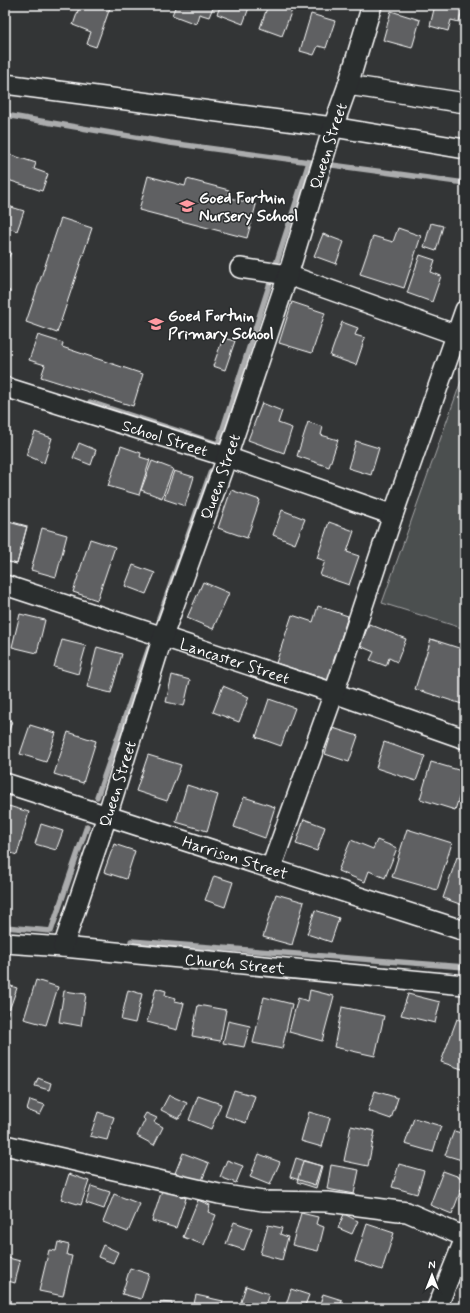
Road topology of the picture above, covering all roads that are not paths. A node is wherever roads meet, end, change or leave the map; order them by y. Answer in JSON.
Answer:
{"nodes":[{"id":1,"x":372,"y":5,"type":"edge"},
{"id":2,"x":5,"y":84,"type":"edge"},
{"id":3,"x":348,"y":85,"type":"junction"},
{"id":4,"x":465,"y":103,"type":"edge"},
{"id":5,"x":333,"y":126,"type":"junction"},
{"id":6,"x":465,"y":149,"type":"edge"},
{"id":7,"x":240,"y":268,"type":"dead end"},
{"id":8,"x":277,"y":273,"type":"junction"},
{"id":9,"x":465,"y":310,"type":"edge"},
{"id":10,"x":457,"y":335,"type":"junction"},
{"id":11,"x":5,"y":387,"type":"edge"},
{"id":12,"x":227,"y":457,"type":"junction"},
{"id":13,"x":393,"y":515,"type":"junction"},
{"id":14,"x":5,"y":585,"type":"edge"},
{"id":15,"x":163,"y":636,"type":"junction"},
{"id":16,"x":334,"y":693,"type":"junction"},
{"id":17,"x":465,"y":739,"type":"edge"},
{"id":18,"x":5,"y":783,"type":"edge"},
{"id":19,"x":108,"y":816,"type":"junction"},
{"id":20,"x":271,"y":868,"type":"junction"},
{"id":21,"x":465,"y":931,"type":"edge"},
{"id":22,"x":5,"y":943,"type":"edge"},
{"id":23,"x":63,"y":947,"type":"junction"},
{"id":24,"x":465,"y":985,"type":"edge"},
{"id":25,"x":5,"y":1145,"type":"edge"},
{"id":26,"x":465,"y":1237,"type":"edge"},
{"id":27,"x":437,"y":1308,"type":"edge"}],
"edges":[{"from":1,"to":3,"type":"street","name":"Queen Street"},
{"from":2,"to":5,"type":"street"},
{"from":3,"to":4,"type":"street"},
{"from":3,"to":5,"type":"street","name":"Queen Street"},
{"from":5,"to":6,"type":"street"},
{"from":5,"to":8,"type":"street","name":"Queen Street"},
{"from":7,"to":8,"type":"street"},
{"from":8,"to":10,"type":"street"},
{"from":8,"to":12,"type":"street","name":"Queen Street"},
{"from":9,"to":10,"type":"street"},
{"from":10,"to":13,"type":"street"},
{"from":11,"to":12,"type":"street","name":"School Street"},
{"from":12,"to":13,"type":"street","name":"School Street"},
{"from":12,"to":15,"type":"street","name":"Queen Street"},
{"from":13,"to":16,"type":"street"},
{"from":14,"to":15,"type":"street","name":"Lancaster Street"},
{"from":15,"to":16,"type":"street","name":"Lancaster Street"},
{"from":15,"to":19,"type":"street","name":"Queen Street"},
{"from":16,"to":17,"type":"street","name":"Lancaster Street"},
{"from":16,"to":20,"type":"street"},
{"from":18,"to":19,"type":"street","name":"Harrison Street"},
{"from":19,"to":20,"type":"street","name":"Harrison Street"},
{"from":19,"to":23,"type":"street","name":"Queen Street"},
{"from":20,"to":21,"type":"street","name":"Harrison Street"},
{"from":22,"to":23,"type":"street","name":"Church Street"},
{"from":23,"to":24,"type":"street","name":"Church Street"},
{"from":25,"to":26,"type":"street"},
{"from":26,"to":27,"type":"street"}]}
